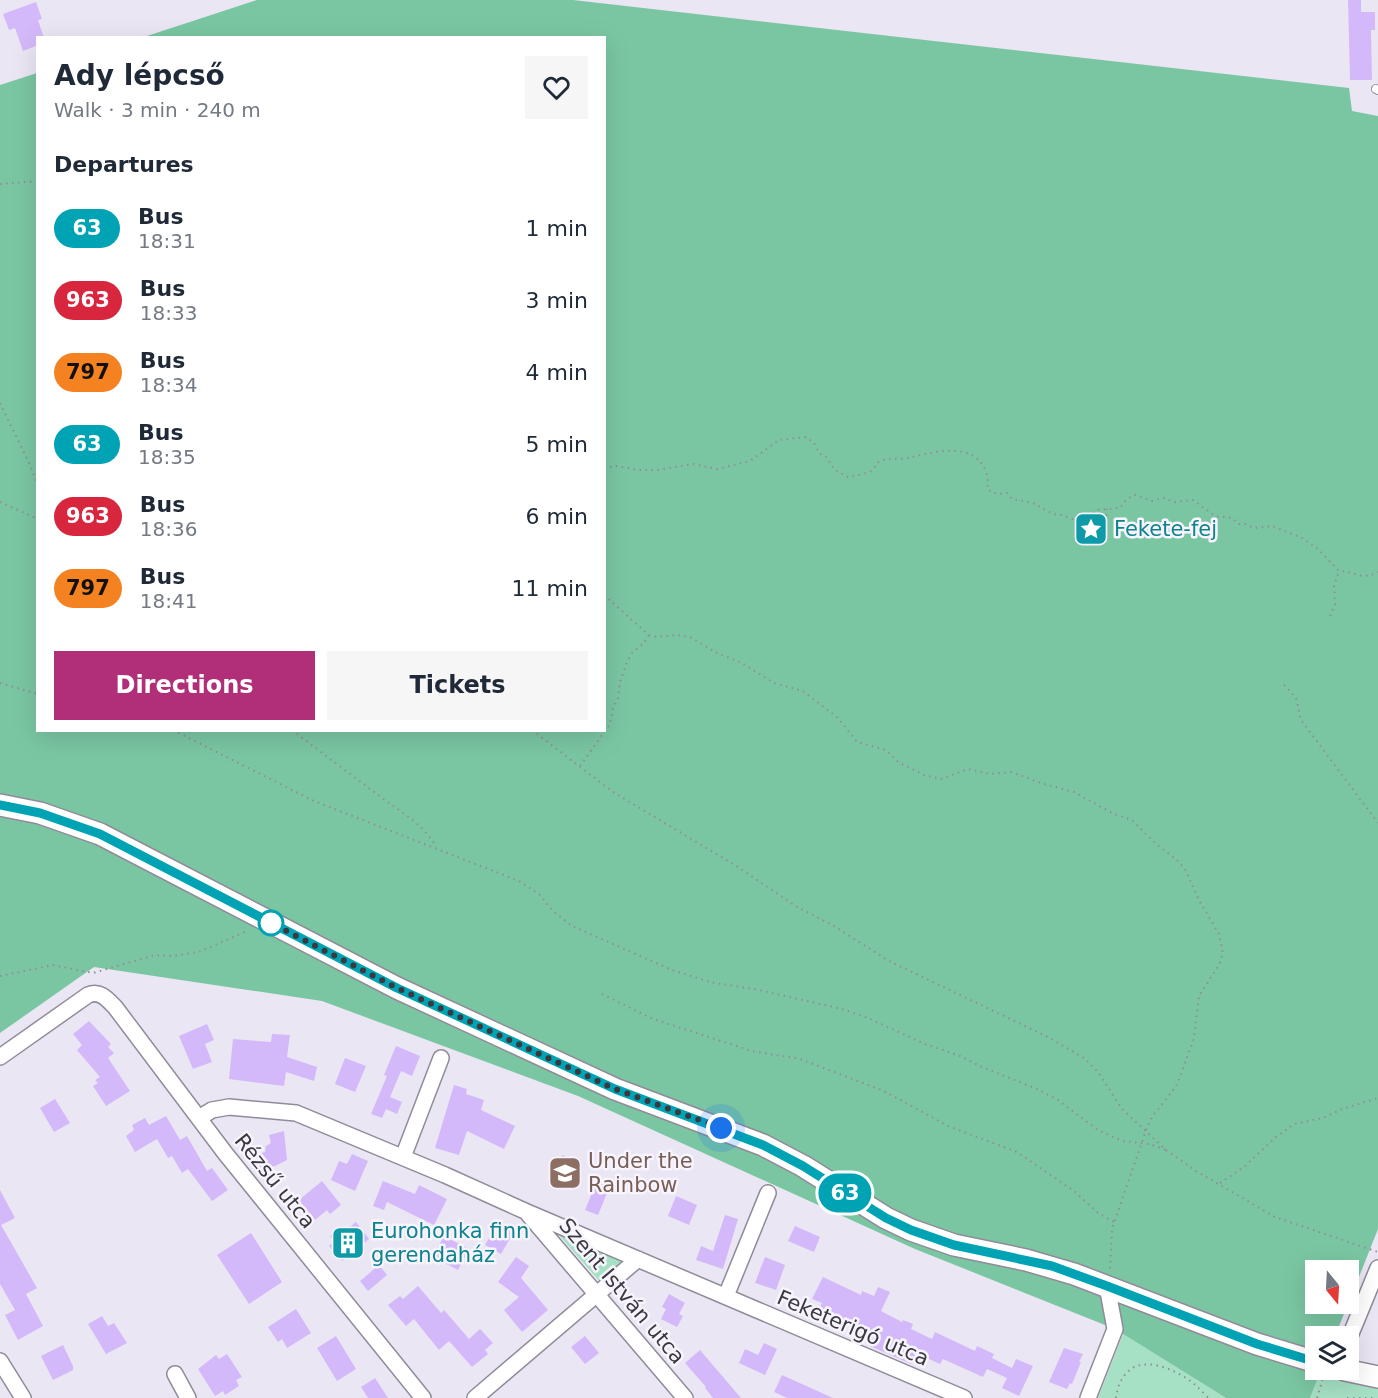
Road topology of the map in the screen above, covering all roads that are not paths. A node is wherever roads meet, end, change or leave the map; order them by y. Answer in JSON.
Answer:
{"nodes":[{"id":1,"x":0,"y":805,"type":"edge"},
{"id":2,"x":0,"y":1057,"type":"edge"},
{"id":3,"x":441,"y":1058,"type":"dead end"},
{"id":4,"x":199,"y":1118,"type":"junction"},
{"id":5,"x":403,"y":1157,"type":"junction"},
{"id":6,"x":768,"y":1193,"type":"dead end"},
{"id":7,"x":526,"y":1212,"type":"junction"},
{"id":8,"x":638,"y":1259,"type":"junction"},
{"id":9,"x":1378,"y":1268,"type":"edge"},
{"id":10,"x":1107,"y":1286,"type":"junction"},
{"id":11,"x":597,"y":1294,"type":"junction"},
{"id":12,"x":726,"y":1296,"type":"junction"},
{"id":13,"x":1354,"y":1326,"type":"edge"},
{"id":14,"x":1305,"y":1359,"type":"edge"},
{"id":15,"x":0,"y":1360,"type":"edge"},
{"id":16,"x":1359,"y":1373,"type":"edge"},
{"id":17,"x":175,"y":1374,"type":"dead end"},
{"id":18,"x":1378,"y":1377,"type":"edge"},
{"id":19,"x":22,"y":1398,"type":"edge"},
{"id":20,"x":188,"y":1398,"type":"edge"},
{"id":21,"x":423,"y":1398,"type":"edge"},
{"id":22,"x":475,"y":1398,"type":"edge"},
{"id":23,"x":685,"y":1398,"type":"edge"},
{"id":24,"x":964,"y":1398,"type":"edge"},
{"id":25,"x":1088,"y":1398,"type":"edge"}],
"edges":[{"from":1,"to":10,"type":"street"},
{"from":2,"to":4,"type":"street","name":"Rézsű utca"},
{"from":3,"to":5,"type":"street"},
{"from":4,"to":5,"type":"street","name":"Feketerigó utca"},
{"from":4,"to":21,"type":"street","name":"Rézsű utca"},
{"from":5,"to":7,"type":"street","name":"Feketerigó utca"},
{"from":6,"to":12,"type":"street"},
{"from":7,"to":8,"type":"street","name":"Feketerigó utca"},
{"from":7,"to":11,"type":"street","name":"Szent István utca"},
{"from":8,"to":11,"type":"street"},
{"from":8,"to":12,"type":"street","name":"Feketerigó utca"},
{"from":9,"to":13,"type":"street"},
{"from":10,"to":14,"type":"street"},
{"from":10,"to":25,"type":"street"},
{"from":11,"to":22,"type":"street"},
{"from":11,"to":23,"type":"street","name":"Szent István utca"},
{"from":12,"to":24,"type":"street","name":"Feketerigó utca"},
{"from":15,"to":19,"type":"street"},
{"from":16,"to":18,"type":"street"},
{"from":17,"to":20,"type":"street"}]}
